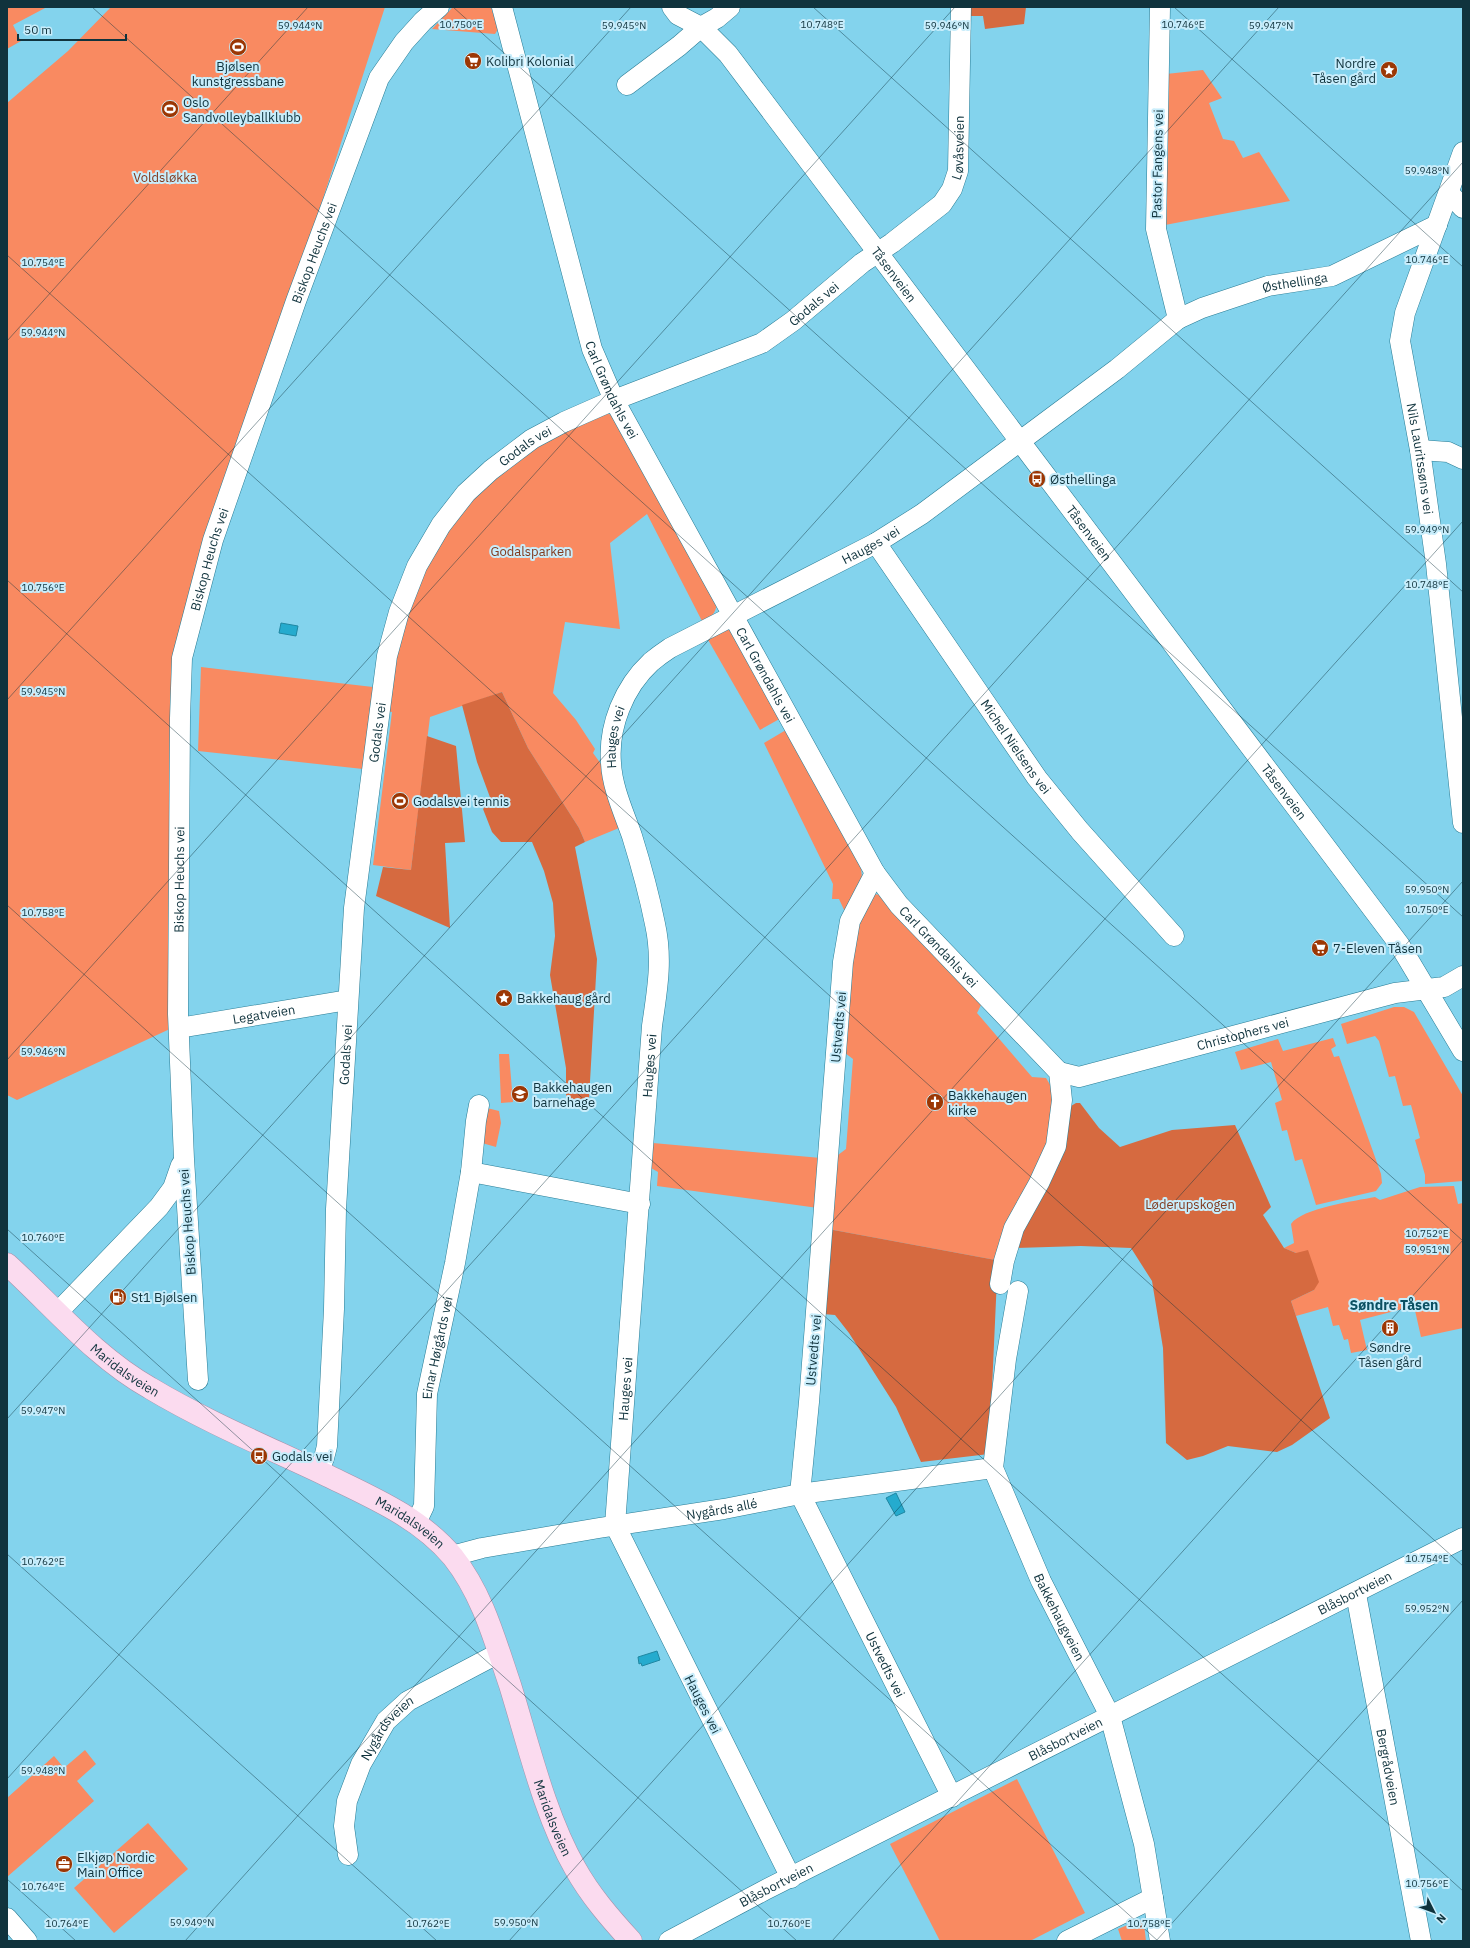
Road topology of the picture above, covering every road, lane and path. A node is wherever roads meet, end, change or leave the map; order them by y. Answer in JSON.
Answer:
{"nodes":[{"id":1,"x":439,"y":7,"type":"edge"},
{"id":2,"x":502,"y":7,"type":"edge"},
{"id":3,"x":672,"y":7,"type":"edge"},
{"id":4,"x":689,"y":7,"type":"edge"},
{"id":5,"x":730,"y":7,"type":"edge"},
{"id":6,"x":962,"y":7,"type":"edge"},
{"id":7,"x":1160,"y":7,"type":"edge"},
{"id":8,"x":701,"y":27,"type":"junction"},
{"id":9,"x":627,"y":85,"type":"dead end"},
{"id":10,"x":1463,"y":152,"type":"edge"},
{"id":11,"x":1449,"y":193,"type":"junction"},
{"id":12,"x":1463,"y":208,"type":"edge"},
{"id":13,"x":1437,"y":225,"type":"junction"},
{"id":14,"x":878,"y":252,"type":"junction"},
{"id":15,"x":1178,"y":319,"type":"junction"},
{"id":16,"x":614,"y":400,"type":"junction"},
{"id":17,"x":1020,"y":439,"type":"junction"},
{"id":18,"x":1420,"y":450,"type":"junction"},
{"id":19,"x":1463,"y":459,"type":"edge"},
{"id":20,"x":876,"y":543,"type":"junction"},
{"id":21,"x":734,"y":616,"type":"junction"},
{"id":22,"x":1463,"y":823,"type":"edge"},
{"id":23,"x":875,"y":873,"type":"junction"},
{"id":24,"x":1174,"y":936,"type":"dead end"},
{"id":25,"x":1463,"y":976,"type":"edge"},
{"id":26,"x":1427,"y":988,"type":"junction"},
{"id":27,"x":348,"y":1000,"type":"junction"},
{"id":28,"x":179,"y":1028,"type":"junction"},
{"id":29,"x":1463,"y":1051,"type":"edge"},
{"id":30,"x":1059,"y":1072,"type":"junction"},
{"id":31,"x":479,"y":1105,"type":"dead end"},
{"id":32,"x":184,"y":1159,"type":"junction"},
{"id":33,"x":471,"y":1172,"type":"junction"},
{"id":34,"x":640,"y":1204,"type":"junction"},
{"id":35,"x":7,"y":1264,"type":"edge"},
{"id":36,"x":1000,"y":1284,"type":"dead end"},
{"id":37,"x":1018,"y":1291,"type":"dead end"},
{"id":38,"x":58,"y":1312,"type":"junction"},
{"id":39,"x":198,"y":1380,"type":"dead end"},
{"id":40,"x":993,"y":1468,"type":"junction"},
{"id":41,"x":318,"y":1472,"type":"junction"},
{"id":42,"x":800,"y":1494,"type":"junction"},
{"id":43,"x":416,"y":1523,"type":"junction"},
{"id":44,"x":615,"y":1525,"type":"junction"},
{"id":45,"x":1463,"y":1538,"type":"edge"},
{"id":46,"x":452,"y":1556,"type":"junction"},
{"id":47,"x":1356,"y":1594,"type":"junction"},
{"id":48,"x":499,"y":1653,"type":"junction"},
{"id":49,"x":1110,"y":1716,"type":"junction"},
{"id":50,"x":952,"y":1797,"type":"junction"},
{"id":51,"x":348,"y":1855,"type":"dead end"},
{"id":52,"x":791,"y":1878,"type":"junction"},
{"id":53,"x":1153,"y":1898,"type":"junction"},
{"id":54,"x":7,"y":1918,"type":"edge"},
{"id":55,"x":27,"y":1941,"type":"edge"},
{"id":56,"x":631,"y":1941,"type":"edge"},
{"id":57,"x":669,"y":1941,"type":"edge"},
{"id":58,"x":1067,"y":1941,"type":"edge"},
{"id":59,"x":1160,"y":1941,"type":"edge"},
{"id":60,"x":1421,"y":1941,"type":"edge"}],
"edges":[{"from":1,"to":28,"type":"street","name":"Biskop Heuchs vei"},
{"from":2,"to":16,"type":"street","name":"Carl Grøndahls vei"},
{"from":3,"to":8,"type":"street","name":"Tåsenveien"},
{"from":4,"to":8,"type":"street","name":"Tåsenveien"},
{"from":5,"to":8,"type":"street"},
{"from":6,"to":14,"type":"street","name":"Løvåsveien"},
{"from":7,"to":15,"type":"street","name":"Pastor Fangens vei"},
{"from":8,"to":9,"type":"street"},
{"from":8,"to":14,"type":"street","name":"Tåsenveien"},
{"from":10,"to":11,"type":"street","name":"Nils Lauritssøns vei"},
{"from":11,"to":12,"type":"street"},
{"from":11,"to":13,"type":"street","name":"Nils Lauritssøns vei"},
{"from":13,"to":15,"type":"street","name":"Østhellinga"},
{"from":13,"to":18,"type":"street","name":"Nils Lauritssøns vei"},
{"from":14,"to":16,"type":"street","name":"Godals vei"},
{"from":14,"to":17,"type":"street","name":"Tåsenveien"},
{"from":15,"to":17,"type":"street","name":"Østhellinga"},
{"from":16,"to":21,"type":"street","name":"Carl Grøndahls vei"},
{"from":16,"to":27,"type":"street","name":"Godals vei"},
{"from":17,"to":20,"type":"street","name":"Hauges vei"},
{"from":17,"to":26,"type":"street","name":"Tåsenveien"},
{"from":18,"to":19,"type":"street"},
{"from":18,"to":22,"type":"street","name":"Nils Lauritssøns vei"},
{"from":20,"to":21,"type":"street","name":"Hauges vei"},
{"from":20,"to":24,"type":"street","name":"Michel Nielsens vei"},
{"from":21,"to":23,"type":"street","name":"Carl Grøndahls vei"},
{"from":21,"to":34,"type":"street","name":"Hauges vei"},
{"from":23,"to":30,"type":"street","name":"Carl Grøndahls vei"},
{"from":23,"to":42,"type":"street","name":"Ustvedts vei"},
{"from":25,"to":26,"type":"street","name":"Christophers vei"},
{"from":26,"to":29,"type":"street","name":"Tåsenveien"},
{"from":26,"to":30,"type":"street","name":"Christophers vei"},
{"from":27,"to":28,"type":"street","name":"Legatveien"},
{"from":27,"to":41,"type":"street","name":"Godals vei"},
{"from":28,"to":32,"type":"street","name":"Biskop Heuchs vei"},
{"from":30,"to":36,"type":"street"},
{"from":31,"to":33,"type":"street","name":"Einar Høigårds vei"},
{"from":32,"to":38,"type":"street","name":"Biskop Heuchs vei"},
{"from":32,"to":39,"type":"street","name":"Biskop Heuchs vei"},
{"from":33,"to":34,"type":"street"},
{"from":33,"to":43,"type":"street","name":"Einar Høigårds vei"},
{"from":34,"to":44,"type":"street","name":"Hauges vei"},
{"from":35,"to":38,"type":"main road","name":"Maridalsveien"},
{"from":37,"to":40,"type":"street","name":"Bakkehaugveien"},
{"from":38,"to":41,"type":"main road","name":"Maridalsveien"},
{"from":40,"to":42,"type":"street","name":"Nygårds allé"},
{"from":40,"to":49,"type":"street","name":"Bakkehaugveien"},
{"from":41,"to":43,"type":"main road","name":"Maridalsveien"},
{"from":42,"to":44,"type":"street","name":"Nygårds allé"},
{"from":42,"to":50,"type":"street","name":"Ustvedts vei"},
{"from":43,"to":46,"type":"main road","name":"Maridalsveien"},
{"from":44,"to":46,"type":"street","name":"Nygårds allé"},
{"from":44,"to":52,"type":"street","name":"Hauges vei"},
{"from":45,"to":47,"type":"street","name":"Blåsbortveien"},
{"from":46,"to":48,"type":"main road","name":"Maridalsveien"},
{"from":47,"to":49,"type":"street","name":"Blåsbortveien"},
{"from":47,"to":60,"type":"street","name":"Bergrådveien"},
{"from":48,"to":51,"type":"street","name":"Nygårdsveien"},
{"from":48,"to":56,"type":"main road","name":"Maridalsveien"},
{"from":49,"to":50,"type":"street","name":"Blåsbortveien"},
{"from":49,"to":53,"type":"street","name":"Bakkehaugveien"},
{"from":50,"to":52,"type":"street","name":"Blåsbortveien"},
{"from":52,"to":57,"type":"street","name":"Blåsbortveien"},
{"from":53,"to":58,"type":"street"},
{"from":53,"to":59,"type":"street","name":"Bakkehaugveien"},
{"from":54,"to":55,"type":"street"}]}
